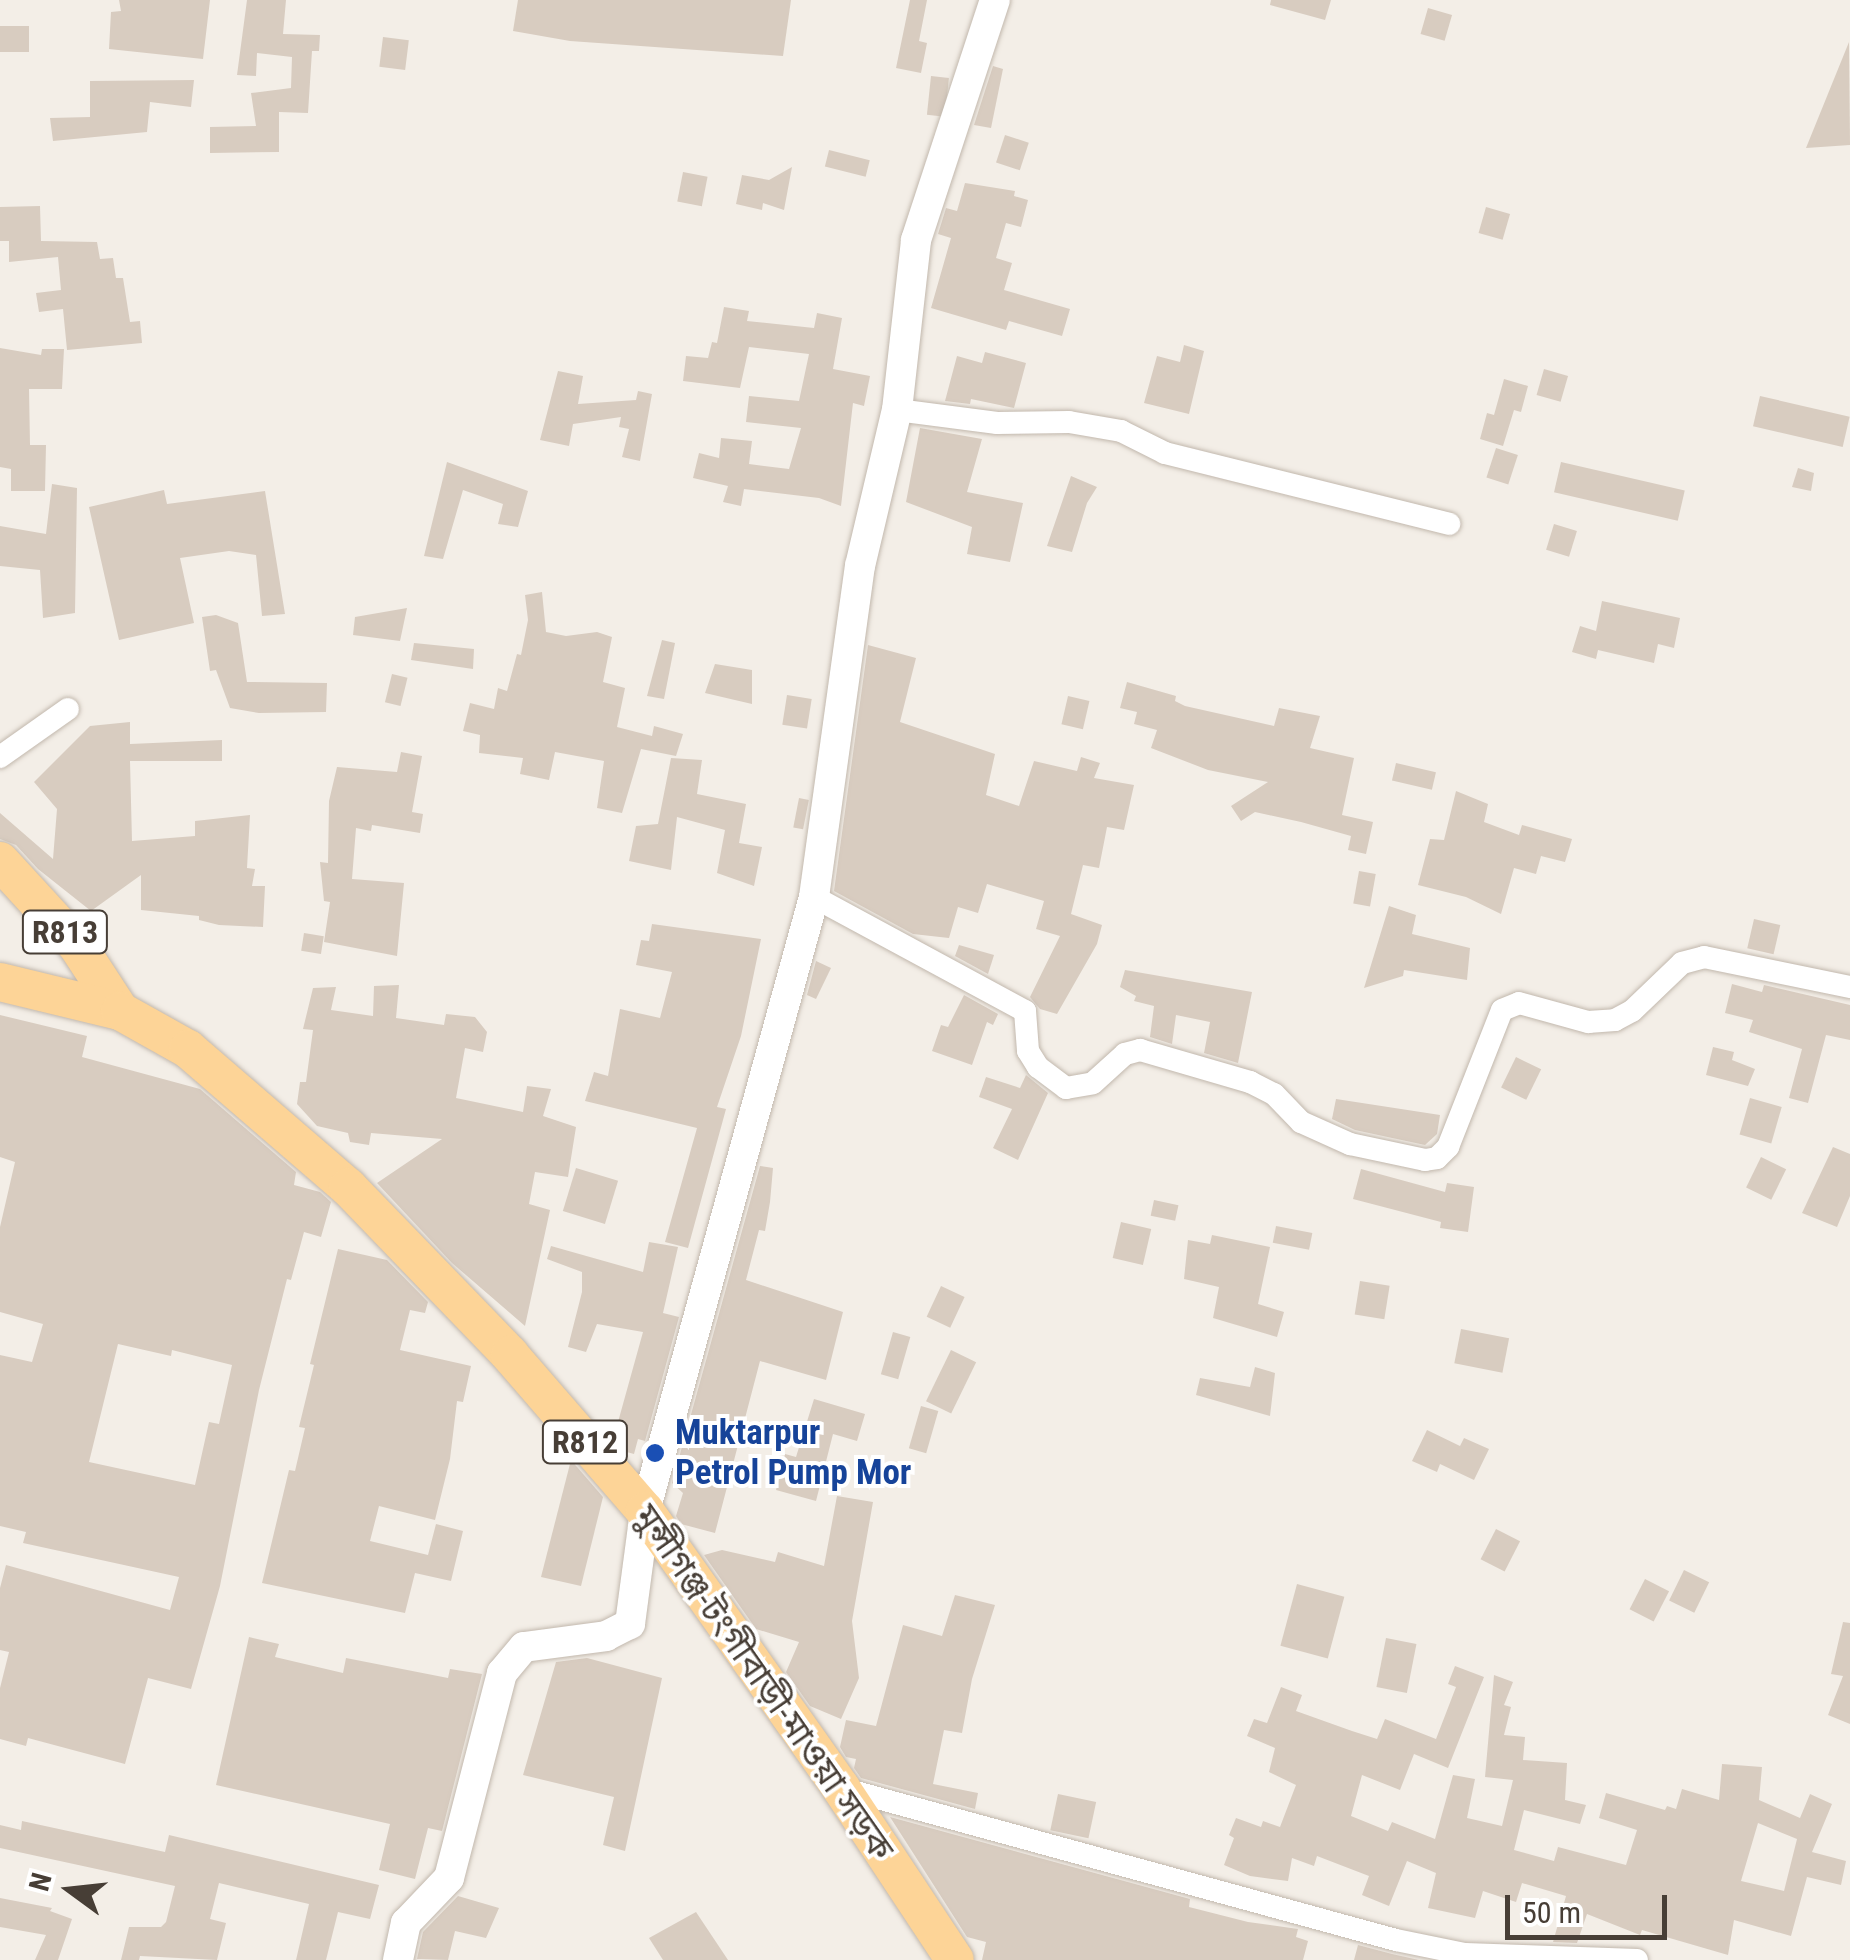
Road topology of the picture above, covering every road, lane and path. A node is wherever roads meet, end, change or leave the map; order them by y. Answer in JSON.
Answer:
{"nodes":[{"id":1,"x":996,"y":0,"type":"edge"},
{"id":2,"x":898,"y":410,"type":"junction"},
{"id":3,"x":1449,"y":524,"type":"dead end"},
{"id":4,"x":68,"y":709,"type":"dead end"},
{"id":5,"x":0,"y":757,"type":"edge"},
{"id":6,"x":0,"y":862,"type":"edge"},
{"id":7,"x":814,"y":896,"type":"junction"},
{"id":8,"x":0,"y":982,"type":"edge"},
{"id":9,"x":1850,"y":987,"type":"edge"},
{"id":10,"x":120,"y":1011,"type":"junction"},
{"id":11,"x":646,"y":1511,"type":"junction"},
{"id":12,"x":841,"y":1788,"type":"junction"},
{"id":13,"x":398,"y":1960,"type":"edge"},
{"id":14,"x":955,"y":1960,"type":"edge"},
{"id":15,"x":1636,"y":1960,"type":"edge"}],
"edges":[{"from":1,"to":2,"type":"street"},
{"from":2,"to":3,"type":"street"},
{"from":2,"to":7,"type":"street"},
{"from":4,"to":5,"type":"street"},
{"from":6,"to":10,"type":"main road","number":"R813"},
{"from":7,"to":9,"type":"street"},
{"from":7,"to":11,"type":"street"},
{"from":8,"to":10,"type":"main road","number":"R812"},
{"from":10,"to":11,"type":"main road","name":"মুন্সীগঞ্জ-টংগীবাড়ী-মাওয়া সড়ক","number":"R812"},
{"from":11,"to":12,"type":"main road","name":"মুন্সীগঞ্জ-টংগীবাড়ী-মাওয়া সড়ক","number":"R812"},
{"from":11,"to":13,"type":"street"},
{"from":12,"to":14,"type":"main road","name":"মুন্সীগঞ্জ-টংগীবাড়ী-মাওয়া সড়ক","number":"R812"},
{"from":12,"to":15,"type":"street"}]}
